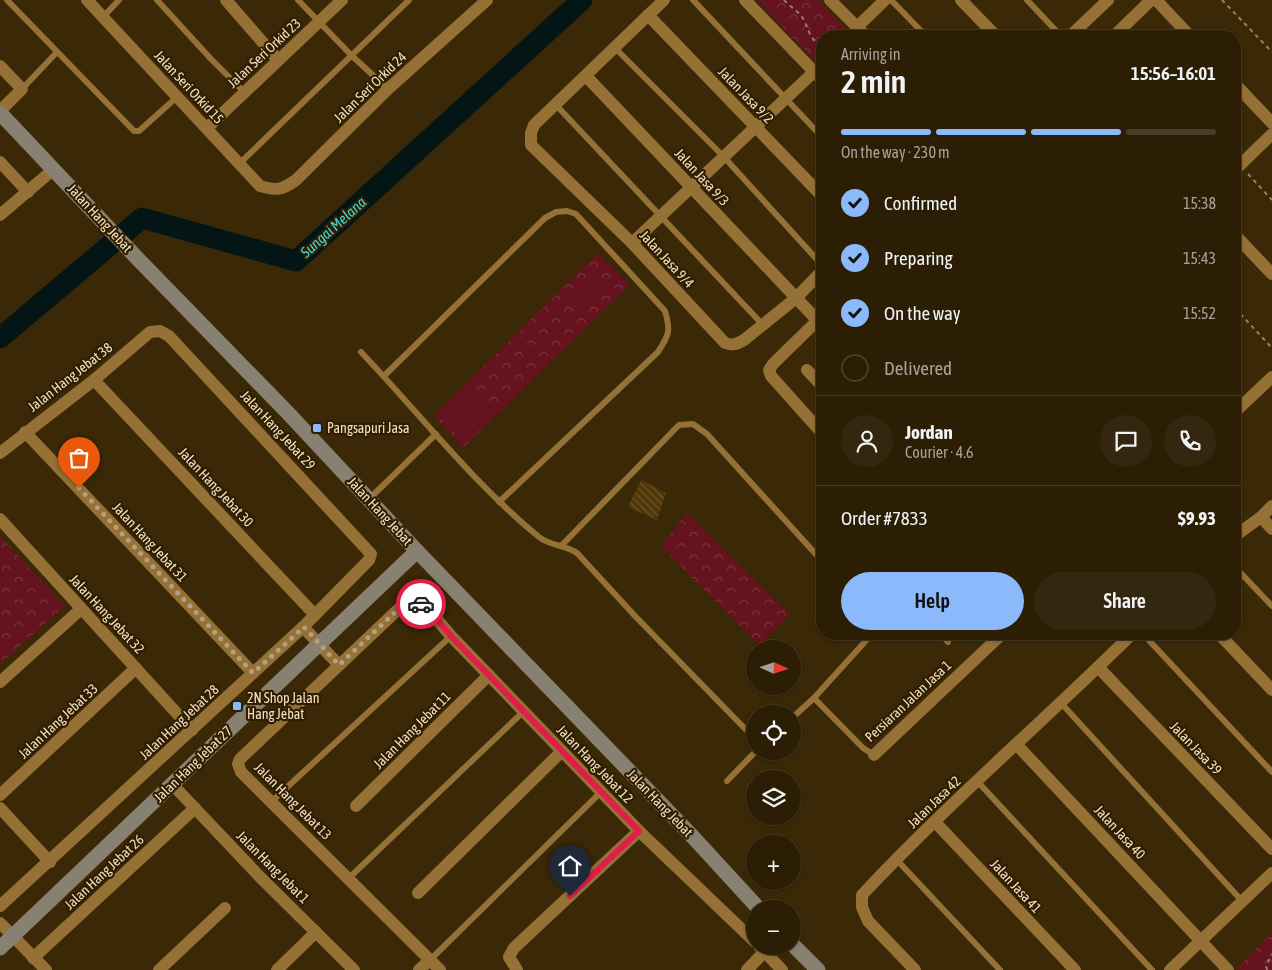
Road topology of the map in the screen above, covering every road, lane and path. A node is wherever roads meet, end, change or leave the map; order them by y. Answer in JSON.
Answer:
{"nodes":[{"id":1,"x":7,"y":0,"type":"edge"},
{"id":2,"x":87,"y":0,"type":"edge"},
{"id":3,"x":119,"y":0,"type":"edge"},
{"id":4,"x":158,"y":0,"type":"edge"},
{"id":5,"x":226,"y":0,"type":"edge"},
{"id":6,"x":298,"y":0,"type":"edge"},
{"id":7,"x":342,"y":0,"type":"edge"},
{"id":8,"x":408,"y":0,"type":"edge"},
{"id":9,"x":486,"y":0,"type":"edge"},
{"id":10,"x":664,"y":0,"type":"edge"},
{"id":11,"x":693,"y":0,"type":"edge"},
{"id":12,"x":745,"y":0,"type":"edge"},
{"id":13,"x":784,"y":0,"type":"edge"},
{"id":14,"x":830,"y":0,"type":"edge"},
{"id":15,"x":885,"y":0,"type":"edge"},
{"id":16,"x":892,"y":0,"type":"edge"},
{"id":17,"x":961,"y":0,"type":"edge"},
{"id":18,"x":1027,"y":0,"type":"edge"},
{"id":19,"x":1151,"y":0,"type":"edge"},
{"id":20,"x":1156,"y":0,"type":"edge"},
{"id":21,"x":1222,"y":0,"type":"edge"},
{"id":22,"x":1102,"y":2,"type":"edge"},
{"id":23,"x":648,"y":15,"type":"junction"},
{"id":24,"x":103,"y":17,"type":"junction"},
{"id":25,"x":319,"y":22,"type":"junction"},
{"id":26,"x":859,"y":30,"type":"edge"},
{"id":27,"x":862,"y":30,"type":"edge"},
{"id":28,"x":920,"y":30,"type":"edge"},
{"id":29,"x":990,"y":30,"type":"edge"},
{"id":30,"x":1055,"y":30,"type":"edge"},
{"id":31,"x":1076,"y":30,"type":"edge"},
{"id":32,"x":1120,"y":30,"type":"edge"},
{"id":33,"x":1184,"y":30,"type":"edge"},
{"id":34,"x":816,"y":41,"type":"edge"},
{"id":35,"x":615,"y":48,"type":"junction"},
{"id":36,"x":57,"y":52,"type":"junction"},
{"id":37,"x":1272,"y":52,"type":"edge"},
{"id":38,"x":351,"y":55,"type":"junction"},
{"id":39,"x":278,"y":60,"type":"junction"},
{"id":40,"x":0,"y":66,"type":"edge"},
{"id":41,"x":816,"y":72,"type":"edge"},
{"id":42,"x":586,"y":76,"type":"junction"},
{"id":43,"x":816,"y":77,"type":"edge"},
{"id":44,"x":22,"y":89,"type":"junction"},
{"id":45,"x":388,"y":89,"type":"junction"},
{"id":46,"x":1241,"y":90,"type":"edge"},
{"id":47,"x":244,"y":92,"type":"junction"},
{"id":48,"x":177,"y":96,"type":"junction"},
{"id":49,"x":785,"y":98,"type":"junction"},
{"id":50,"x":556,"y":105,"type":"junction"},
{"id":51,"x":0,"y":112,"type":"edge"},
{"id":52,"x":1272,"y":123,"type":"edge"},
{"id":53,"x":755,"y":126,"type":"junction"},
{"id":54,"x":207,"y":128,"type":"junction"},
{"id":55,"x":816,"y":131,"type":"edge"},
{"id":56,"x":1272,"y":134,"type":"edge"},
{"id":57,"x":723,"y":156,"type":"junction"},
{"id":58,"x":0,"y":162,"type":"edge"},
{"id":59,"x":240,"y":163,"type":"junction"},
{"id":60,"x":1241,"y":163,"type":"edge"},
{"id":61,"x":54,"y":170,"type":"junction"},
{"id":62,"x":1241,"y":171,"type":"edge"},
{"id":63,"x":691,"y":187,"type":"junction"},
{"id":64,"x":272,"y":190,"type":"joint"},
{"id":65,"x":816,"y":190,"type":"edge"},
{"id":66,"x":28,"y":192,"type":"junction"},
{"id":67,"x":1272,"y":200,"type":"edge"},
{"id":68,"x":0,"y":215,"type":"edge"},
{"id":69,"x":661,"y":216,"type":"junction"},
{"id":70,"x":1241,"y":240,"type":"edge"},
{"id":71,"x":632,"y":243,"type":"junction"},
{"id":72,"x":816,"y":257,"type":"edge"},
{"id":73,"x":1272,"y":274,"type":"edge"},
{"id":74,"x":816,"y":277,"type":"edge"},
{"id":75,"x":796,"y":298,"type":"junction"},
{"id":76,"x":1241,"y":314,"type":"edge"},
{"id":77,"x":816,"y":315,"type":"edge"},
{"id":78,"x":816,"y":322,"type":"edge"},
{"id":79,"x":763,"y":325,"type":"junction"},
{"id":80,"x":160,"y":330,"type":"joint"},
{"id":81,"x":1272,"y":348,"type":"edge"},
{"id":82,"x":361,"y":352,"type":"dead end"},
{"id":83,"x":807,"y":370,"type":"dead end"},
{"id":84,"x":384,"y":376,"type":"junction"},
{"id":85,"x":1272,"y":377,"type":"edge"},
{"id":86,"x":94,"y":380,"type":"junction"},
{"id":87,"x":816,"y":380,"type":"edge"},
{"id":88,"x":1241,"y":406,"type":"edge"},
{"id":89,"x":816,"y":427,"type":"edge"},
{"id":90,"x":25,"y":432,"type":"junction"},
{"id":91,"x":436,"y":434,"type":"junction"},
{"id":92,"x":0,"y":452,"type":"edge"},
{"id":93,"x":369,"y":499,"type":"junction"},
{"id":94,"x":500,"y":502,"type":"junction"},
{"id":95,"x":1272,"y":506,"type":"edge"},
{"id":96,"x":1261,"y":517,"type":"junction"},
{"id":97,"x":0,"y":519,"type":"edge"},
{"id":98,"x":1272,"y":529,"type":"edge"},
{"id":99,"x":1241,"y":532,"type":"edge"},
{"id":100,"x":560,"y":546,"type":"junction"},
{"id":101,"x":416,"y":551,"type":"junction"},
{"id":102,"x":371,"y":554,"type":"joint"},
{"id":103,"x":816,"y":554,"type":"edge"},
{"id":104,"x":1241,"y":573,"type":"edge"},
{"id":105,"x":419,"y":603,"type":"joint"},
{"id":106,"x":1272,"y":606,"type":"edge"},
{"id":107,"x":81,"y":609,"type":"junction"},
{"id":108,"x":315,"y":614,"type":"junction"},
{"id":109,"x":304,"y":627,"type":"junction"},
{"id":110,"x":451,"y":636,"type":"junction"},
{"id":111,"x":867,"y":640,"type":"edge"},
{"id":112,"x":976,"y":640,"type":"edge"},
{"id":113,"x":996,"y":640,"type":"edge"},
{"id":114,"x":1126,"y":640,"type":"edge"},
{"id":115,"x":1149,"y":640,"type":"edge"},
{"id":116,"x":1225,"y":640,"type":"edge"},
{"id":117,"x":319,"y":644,"type":"junction"},
{"id":118,"x":974,"y":646,"type":"dead end"},
{"id":119,"x":339,"y":665,"type":"junction"},
{"id":120,"x":1098,"y":667,"type":"junction"},
{"id":121,"x":136,"y":668,"type":"junction"},
{"id":122,"x":253,"y":673,"type":"junction"},
{"id":123,"x":489,"y":675,"type":"junction"},
{"id":124,"x":0,"y":682,"type":"edge"},
{"id":125,"x":1272,"y":690,"type":"edge"},
{"id":126,"x":814,"y":698,"type":"junction"},
{"id":127,"x":1061,"y":703,"type":"junction"},
{"id":128,"x":801,"y":710,"type":"edge"},
{"id":129,"x":524,"y":711,"type":"junction"},
{"id":130,"x":192,"y":730,"type":"junction"},
{"id":131,"x":746,"y":730,"type":"edge"},
{"id":132,"x":1016,"y":744,"type":"junction"},
{"id":133,"x":562,"y":752,"type":"junction"},
{"id":134,"x":874,"y":755,"type":"joint"},
{"id":135,"x":747,"y":760,"type":"edge"},
{"id":136,"x":1272,"y":772,"type":"edge"},
{"id":137,"x":727,"y":781,"type":"dead end"},
{"id":138,"x":977,"y":782,"type":"junction"},
{"id":139,"x":172,"y":784,"type":"junction"},
{"id":140,"x":601,"y":792,"type":"junction"},
{"id":141,"x":0,"y":795,"type":"edge"},
{"id":142,"x":271,"y":802,"type":"junction"},
{"id":143,"x":356,"y":806,"type":"dead end"},
{"id":144,"x":0,"y":808,"type":"edge"},
{"id":145,"x":195,"y":808,"type":"junction"},
{"id":146,"x":935,"y":822,"type":"junction"},
{"id":147,"x":639,"y":831,"type":"junction"},
{"id":148,"x":1272,"y":849,"type":"edge"},
{"id":149,"x":896,"y":859,"type":"junction"},
{"id":150,"x":50,"y":862,"type":"junction"},
{"id":151,"x":1272,"y":873,"type":"edge"},
{"id":152,"x":349,"y":878,"type":"junction"},
{"id":153,"x":418,"y":893,"type":"dead end"},
{"id":154,"x":751,"y":900,"type":"edge"},
{"id":155,"x":1243,"y":902,"type":"junction"},
{"id":156,"x":0,"y":906,"type":"edge"},
{"id":157,"x":224,"y":908,"type":"dead end"},
{"id":158,"x":0,"y":923,"type":"edge"},
{"id":159,"x":316,"y":932,"type":"junction"},
{"id":160,"x":746,"y":933,"type":"edge"},
{"id":161,"x":12,"y":936,"type":"junction"},
{"id":162,"x":1201,"y":941,"type":"junction"},
{"id":163,"x":0,"y":948,"type":"edge"},
{"id":164,"x":801,"y":953,"type":"edge"},
{"id":165,"x":1272,"y":954,"type":"edge"},
{"id":166,"x":759,"y":955,"type":"edge"},
{"id":167,"x":770,"y":955,"type":"edge"},
{"id":168,"x":34,"y":958,"type":"junction"},
{"id":169,"x":430,"y":960,"type":"junction"},
{"id":170,"x":46,"y":970,"type":"edge"},
{"id":171,"x":159,"y":970,"type":"edge"},
{"id":172,"x":277,"y":970,"type":"edge"},
{"id":173,"x":354,"y":970,"type":"edge"},
{"id":174,"x":419,"y":970,"type":"edge"},
{"id":175,"x":440,"y":970,"type":"edge"},
{"id":176,"x":517,"y":970,"type":"edge"},
{"id":177,"x":747,"y":970,"type":"edge"},
{"id":178,"x":782,"y":970,"type":"edge"},
{"id":179,"x":818,"y":970,"type":"edge"},
{"id":180,"x":915,"y":970,"type":"edge"},
{"id":181,"x":1000,"y":970,"type":"edge"},
{"id":182,"x":1075,"y":970,"type":"edge"},
{"id":183,"x":1152,"y":970,"type":"edge"},
{"id":184,"x":1170,"y":970,"type":"edge"},
{"id":185,"x":1228,"y":970,"type":"edge"},
{"id":186,"x":1267,"y":970,"type":"edge"}],
"edges":[{"from":1,"to":36,"type":"lane"},
{"from":2,"to":24,"type":"street","name":"Jalan Seri Orkid 15"},
{"from":3,"to":24,"type":"lane"},
{"from":4,"to":47,"type":"lane"},
{"from":5,"to":39,"type":"street"},
{"from":6,"to":25,"type":"lane"},
{"from":7,"to":25,"type":"street","name":"Jalan Seri Orkid 23"},
{"from":8,"to":38,"type":"lane"},
{"from":9,"to":45,"type":"street","name":"Jalan Seri Orkid 24"},
{"from":10,"to":23,"type":"street"},
{"from":11,"to":49,"type":"lane"},
{"from":12,"to":41,"type":"street"},
{"from":13,"to":34,"type":"path"},
{"from":14,"to":26,"type":"street"},
{"from":15,"to":27,"type":"street"},
{"from":16,"to":28,"type":"lane"},
{"from":17,"to":29,"type":"street"},
{"from":18,"to":30,"type":"lane"},
{"from":19,"to":32,"type":"street"},
{"from":20,"to":33,"type":"street"},
{"from":21,"to":37,"type":"path"},
{"from":22,"to":31,"type":"street"},
{"from":23,"to":35,"type":"street"},
{"from":23,"to":53,"type":"street","name":"Jalan Jasa 9/2"},
{"from":24,"to":48,"type":"street","name":"Jalan Seri Orkid 15"},
{"from":25,"to":38,"type":"lane"},
{"from":25,"to":39,"type":"street","name":"Jalan Seri Orkid 23"},
{"from":35,"to":42,"type":"street"},
{"from":35,"to":57,"type":"lane"},
{"from":36,"to":44,"type":"lane"},
{"from":36,"to":48,"type":"lane"},
{"from":38,"to":45,"type":"lane"},
{"from":38,"to":59,"type":"lane"},
{"from":39,"to":47,"type":"street","name":"Jalan Seri Orkid 23"},
{"from":40,"to":44,"type":"street"},
{"from":42,"to":50,"type":"street"},
{"from":42,"to":63,"type":"street","name":"Jalan Jasa 9/3"},
{"from":43,"to":49,"type":"street"},
{"from":44,"to":51,"type":"street"},
{"from":45,"to":64,"type":"street","name":"Jalan Seri Orkid 24"},
{"from":46,"to":52,"type":"street"},
{"from":47,"to":54,"type":"street","name":"Jalan Seri Orkid 23"},
{"from":48,"to":54,"type":"street","name":"Jalan Seri Orkid 15"},
{"from":49,"to":53,"type":"street"},
{"from":49,"to":55,"type":"lane"},
{"from":50,"to":69,"type":"lane"},
{"from":50,"to":71,"type":"street","name":"Jalan Jasa 9/4"},
{"from":51,"to":61,"type":"street","name":"Jalan Hang Jebat"},
{"from":53,"to":57,"type":"street"},
{"from":53,"to":65,"type":"street","name":"Jalan Jasa 9/2"},
{"from":54,"to":59,"type":"street","name":"Jalan Seri Orkid 15"},
{"from":56,"to":60,"type":"street"},
{"from":57,"to":63,"type":"street"},
{"from":57,"to":72,"type":"lane"},
{"from":58,"to":66,"type":"street"},
{"from":59,"to":64,"type":"street","name":"Jalan Seri Orkid 15"},
{"from":61,"to":66,"type":"street"},
{"from":61,"to":93,"type":"street","name":"Jalan Hang Jebat"},
{"from":62,"to":67,"type":"path"},
{"from":63,"to":69,"type":"street"},
{"from":63,"to":75,"type":"street","name":"Jalan Jasa 9/3"},
{"from":66,"to":68,"type":"street"},
{"from":69,"to":71,"type":"street"},
{"from":69,"to":79,"type":"lane"},
{"from":70,"to":73,"type":"street"},
{"from":71,"to":79,"type":"street","name":"Jalan Jasa 9/4"},
{"from":74,"to":75,"type":"street","name":"Jalan Jasa 9/4"},
{"from":75,"to":77,"type":"street","name":"Jalan Jasa 9/3"},
{"from":75,"to":79,"type":"street","name":"Jalan Jasa 9/4"},
{"from":76,"to":81,"type":"path"},
{"from":78,"to":89,"type":"street"},
{"from":80,"to":86,"type":"street","name":"Jalan Hang Jebat 38"},
{"from":80,"to":102,"type":"street","name":"Jalan Hang Jebat 29"},
{"from":82,"to":84,"type":"lane"},
{"from":83,"to":87,"type":"street"},
{"from":84,"to":91,"type":"lane"},
{"from":84,"to":94,"type":"lane"},
{"from":85,"to":88,"type":"street"},
{"from":86,"to":90,"type":"street","name":"Jalan Hang Jebat 38"},
{"from":86,"to":108,"type":"street","name":"Jalan Hang Jebat 30"},
{"from":90,"to":92,"type":"street","name":"Jalan Hang Jebat 38"},
{"from":90,"to":122,"type":"street","name":"Jalan Hang Jebat 31"},
{"from":91,"to":93,"type":"lane"},
{"from":91,"to":94,"type":"lane"},
{"from":93,"to":101,"type":"street","name":"Jalan Hang Jebat"},
{"from":94,"to":100,"type":"lane"},
{"from":95,"to":96,"type":"street"},
{"from":96,"to":98,"type":"street"},
{"from":96,"to":99,"type":"street"},
{"from":97,"to":107,"type":"street","name":"Jalan Hang Jebat 32"},
{"from":100,"to":103,"type":"lane"},
{"from":100,"to":131,"type":"lane"},
{"from":101,"to":117,"type":"street","name":"Jalan Hang Jebat 27"},
{"from":101,"to":154,"type":"street","name":"Jalan Hang Jebat"},
{"from":102,"to":108,"type":"street","name":"Jalan Hang Jebat 28"},
{"from":104,"to":106,"type":"lane"},
{"from":105,"to":110,"type":"street","name":"Jalan Hang Jebat 12"},
{"from":105,"to":119,"type":"street","name":"Jalan Hang Jebat 13"},
{"from":107,"to":121,"type":"street","name":"Jalan Hang Jebat 32"},
{"from":107,"to":124,"type":"street"},
{"from":108,"to":109,"type":"street","name":"Jalan Hang Jebat 28"},
{"from":109,"to":117,"type":"street"},
{"from":109,"to":122,"type":"street","name":"Jalan Hang Jebat 28"},
{"from":110,"to":123,"type":"street","name":"Jalan Hang Jebat 12"},
{"from":110,"to":142,"type":"lane"},
{"from":111,"to":126,"type":"lane"},
{"from":112,"to":118,"type":"path"},
{"from":113,"to":134,"type":"street","name":"Persiaran Jalan Jasa 1"},
{"from":114,"to":120,"type":"street","name":"Jalan Jasa 42"},
{"from":115,"to":136,"type":"lane"},
{"from":116,"to":125,"type":"street"},
{"from":117,"to":119,"type":"street"},
{"from":117,"to":139,"type":"street","name":"Jalan Hang Jebat 27"},
{"from":119,"to":142,"type":"street","name":"Jalan Hang Jebat 13"},
{"from":120,"to":127,"type":"street","name":"Jalan Jasa 42"},
{"from":120,"to":148,"type":"street","name":"Jalan Jasa 39"},
{"from":121,"to":130,"type":"street","name":"Jalan Hang Jebat 32"},
{"from":121,"to":141,"type":"street","name":"Jalan Hang Jebat 33"},
{"from":122,"to":130,"type":"street","name":"Jalan Hang Jebat 28"},
{"from":123,"to":129,"type":"street","name":"Jalan Hang Jebat 12"},
{"from":123,"to":143,"type":"street","name":"Jalan Hang Jebat 11"},
{"from":126,"to":128,"type":"lane"},
{"from":126,"to":134,"type":"lane","name":"Persiaran Jalan Jasa 1"},
{"from":127,"to":132,"type":"street","name":"Jalan Jasa 42"},
{"from":127,"to":155,"type":"lane"},
{"from":129,"to":133,"type":"street","name":"Jalan Hang Jebat 12"},
{"from":129,"to":152,"type":"lane"},
{"from":130,"to":150,"type":"street","name":"Jalan Hang Jebat 28"},
{"from":132,"to":138,"type":"street","name":"Jalan Jasa 42"},
{"from":132,"to":162,"type":"street","name":"Jalan Jasa 40"},
{"from":133,"to":140,"type":"street","name":"Jalan Hang Jebat 12"},
{"from":133,"to":153,"type":"street"},
{"from":135,"to":137,"type":"lane"},
{"from":138,"to":146,"type":"street","name":"Jalan Jasa 42"},
{"from":138,"to":183,"type":"lane"},
{"from":139,"to":145,"type":"street","name":"Jalan Hang Jebat 1"},
{"from":139,"to":161,"type":"street","name":"Jalan Hang Jebat 27"},
{"from":140,"to":147,"type":"street","name":"Jalan Hang Jebat 12"},
{"from":140,"to":169,"type":"lane"},
{"from":142,"to":152,"type":"street","name":"Jalan Hang Jebat 13"},
{"from":144,"to":150,"type":"street"},
{"from":145,"to":159,"type":"street","name":"Jalan Hang Jebat 1"},
{"from":145,"to":168,"type":"street","name":"Jalan Hang Jebat 26"},
{"from":146,"to":149,"type":"street","name":"Jalan Jasa 42"},
{"from":146,"to":182,"type":"street","name":"Jalan Jasa 41"},
{"from":147,"to":160,"type":"street","name":"Jalan Hang Jebat 12"},
{"from":147,"to":176,"type":"street"},
{"from":149,"to":180,"type":"street","name":"Jalan Jasa 42"},
{"from":149,"to":181,"type":"lane"},
{"from":150,"to":156,"type":"street","name":"Jalan Hang Jebat 28"},
{"from":151,"to":155,"type":"street"},
{"from":152,"to":169,"type":"street","name":"Jalan Hang Jebat 13"},
{"from":155,"to":162,"type":"street"},
{"from":157,"to":171,"type":"street"},
{"from":158,"to":161,"type":"street"},
{"from":159,"to":172,"type":"street"},
{"from":159,"to":173,"type":"street","name":"Jalan Hang Jebat 1"},
{"from":161,"to":163,"type":"street","name":"Jalan Hang Jebat 27"},
{"from":161,"to":168,"type":"street"},
{"from":162,"to":184,"type":"street"},
{"from":162,"to":185,"type":"street","name":"Jalan Jasa 40"},
{"from":164,"to":179,"type":"street"},
{"from":165,"to":186,"type":"path"},
{"from":166,"to":177,"type":"street"},
{"from":167,"to":178,"type":"street"},
{"from":168,"to":170,"type":"street"},
{"from":169,"to":174,"type":"street"},
{"from":169,"to":175,"type":"street","name":"Jalan Hang Jebat 13"}]}
